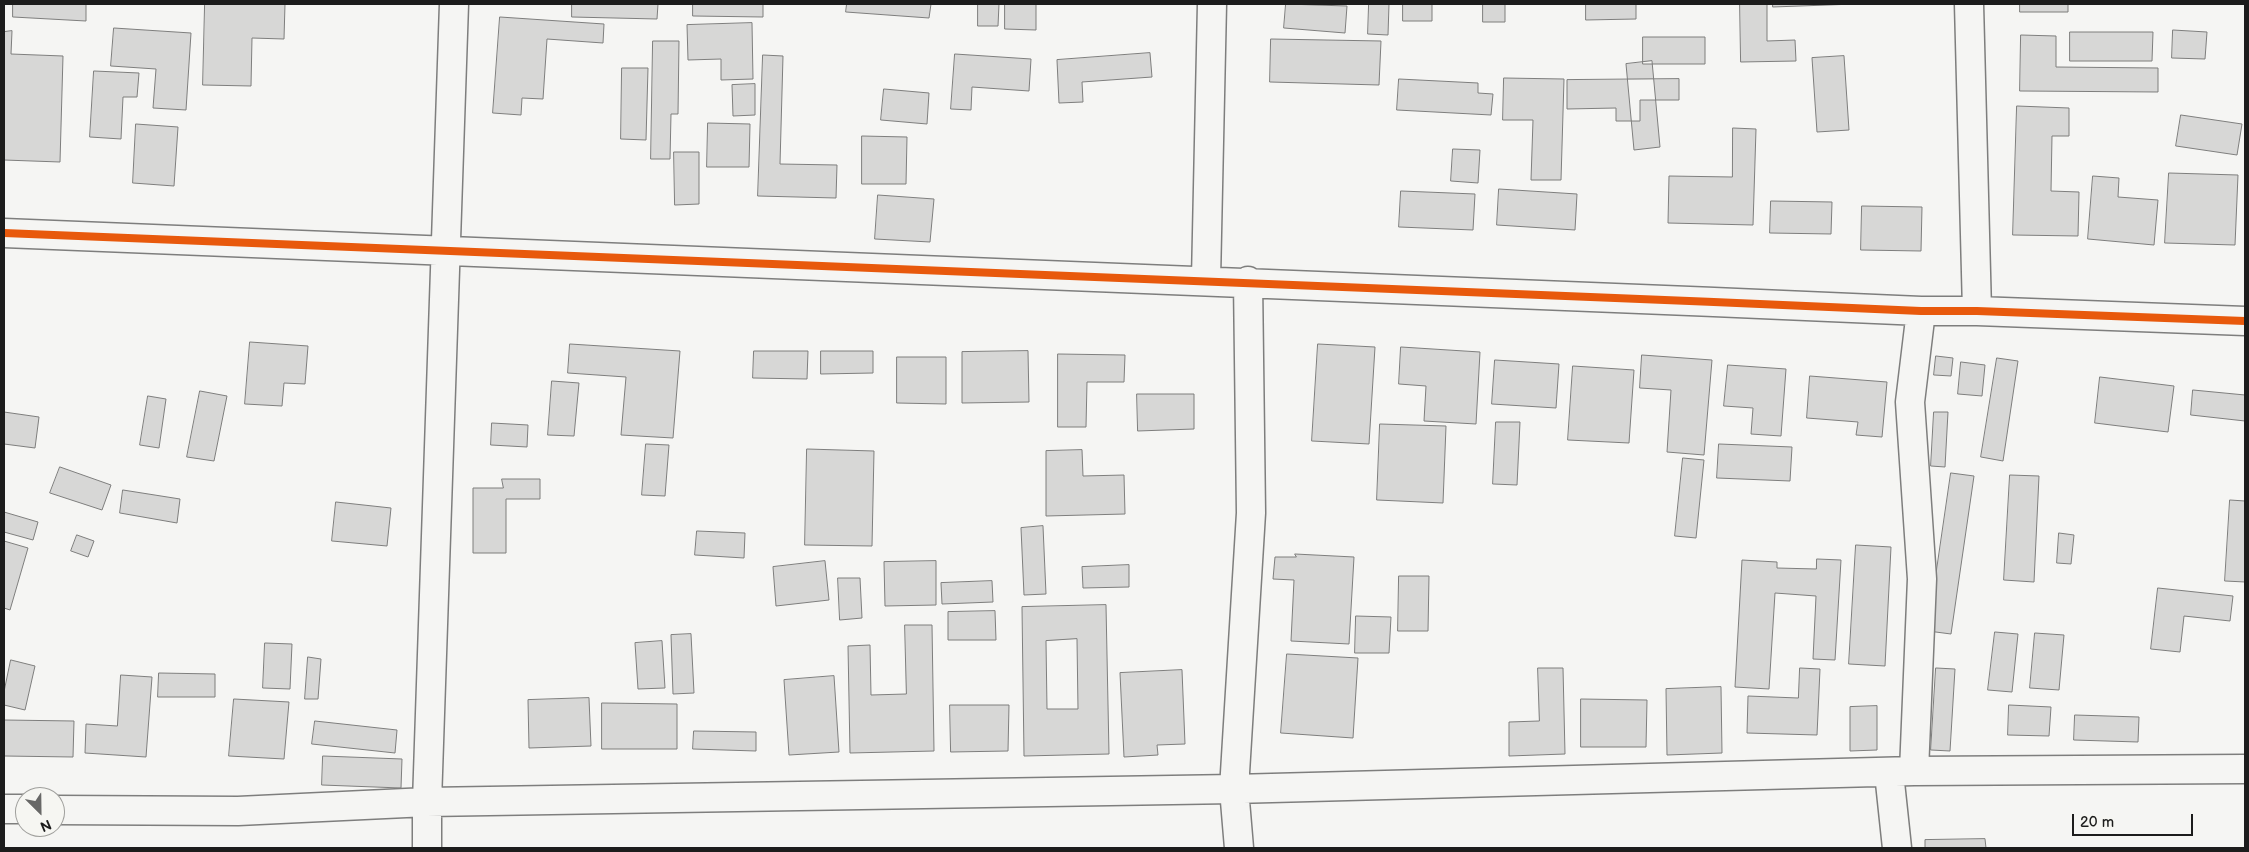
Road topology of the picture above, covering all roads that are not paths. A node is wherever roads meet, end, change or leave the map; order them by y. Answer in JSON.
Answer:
{"nodes":[{"id":1,"x":454,"y":4,"type":"edge"},
{"id":2,"x":1212,"y":4,"type":"edge"},
{"id":3,"x":1969,"y":4,"type":"edge"},
{"id":4,"x":4,"y":233,"type":"edge"},
{"id":5,"x":446,"y":248,"type":"junction"},
{"id":6,"x":1206,"y":279,"type":"junction"},
{"id":7,"x":1248,"y":281,"type":"junction"},
{"id":8,"x":1921,"y":311,"type":"junction"},
{"id":9,"x":1977,"y":311,"type":"junction"},
{"id":10,"x":2245,"y":321,"type":"edge"},
{"id":11,"x":2245,"y":769,"type":"edge"},
{"id":12,"x":1902,"y":772,"type":"junction"},
{"id":13,"x":1234,"y":789,"type":"junction"},
{"id":14,"x":427,"y":802,"type":"junction"},
{"id":15,"x":65,"y":810,"type":"edge"},
{"id":16,"x":427,"y":848,"type":"edge"},
{"id":17,"x":1238,"y":848,"type":"edge"},
{"id":18,"x":1897,"y":848,"type":"edge"}],
"edges":[{"from":1,"to":5,"type":"street"},
{"from":2,"to":6,"type":"street"},
{"from":3,"to":9,"type":"street"},
{"from":4,"to":5,"type":"street"},
{"from":5,"to":6,"type":"street"},
{"from":5,"to":14,"type":"street"},
{"from":6,"to":7,"type":"street"},
{"from":7,"to":8,"type":"street"},
{"from":7,"to":13,"type":"street"},
{"from":8,"to":9,"type":"street"},
{"from":8,"to":12,"type":"street"},
{"from":9,"to":10,"type":"street"},
{"from":11,"to":12,"type":"street"},
{"from":12,"to":13,"type":"street"},
{"from":12,"to":18,"type":"street"},
{"from":13,"to":14,"type":"street"},
{"from":13,"to":17,"type":"street"},
{"from":14,"to":15,"type":"street"},
{"from":14,"to":16,"type":"street"}]}
